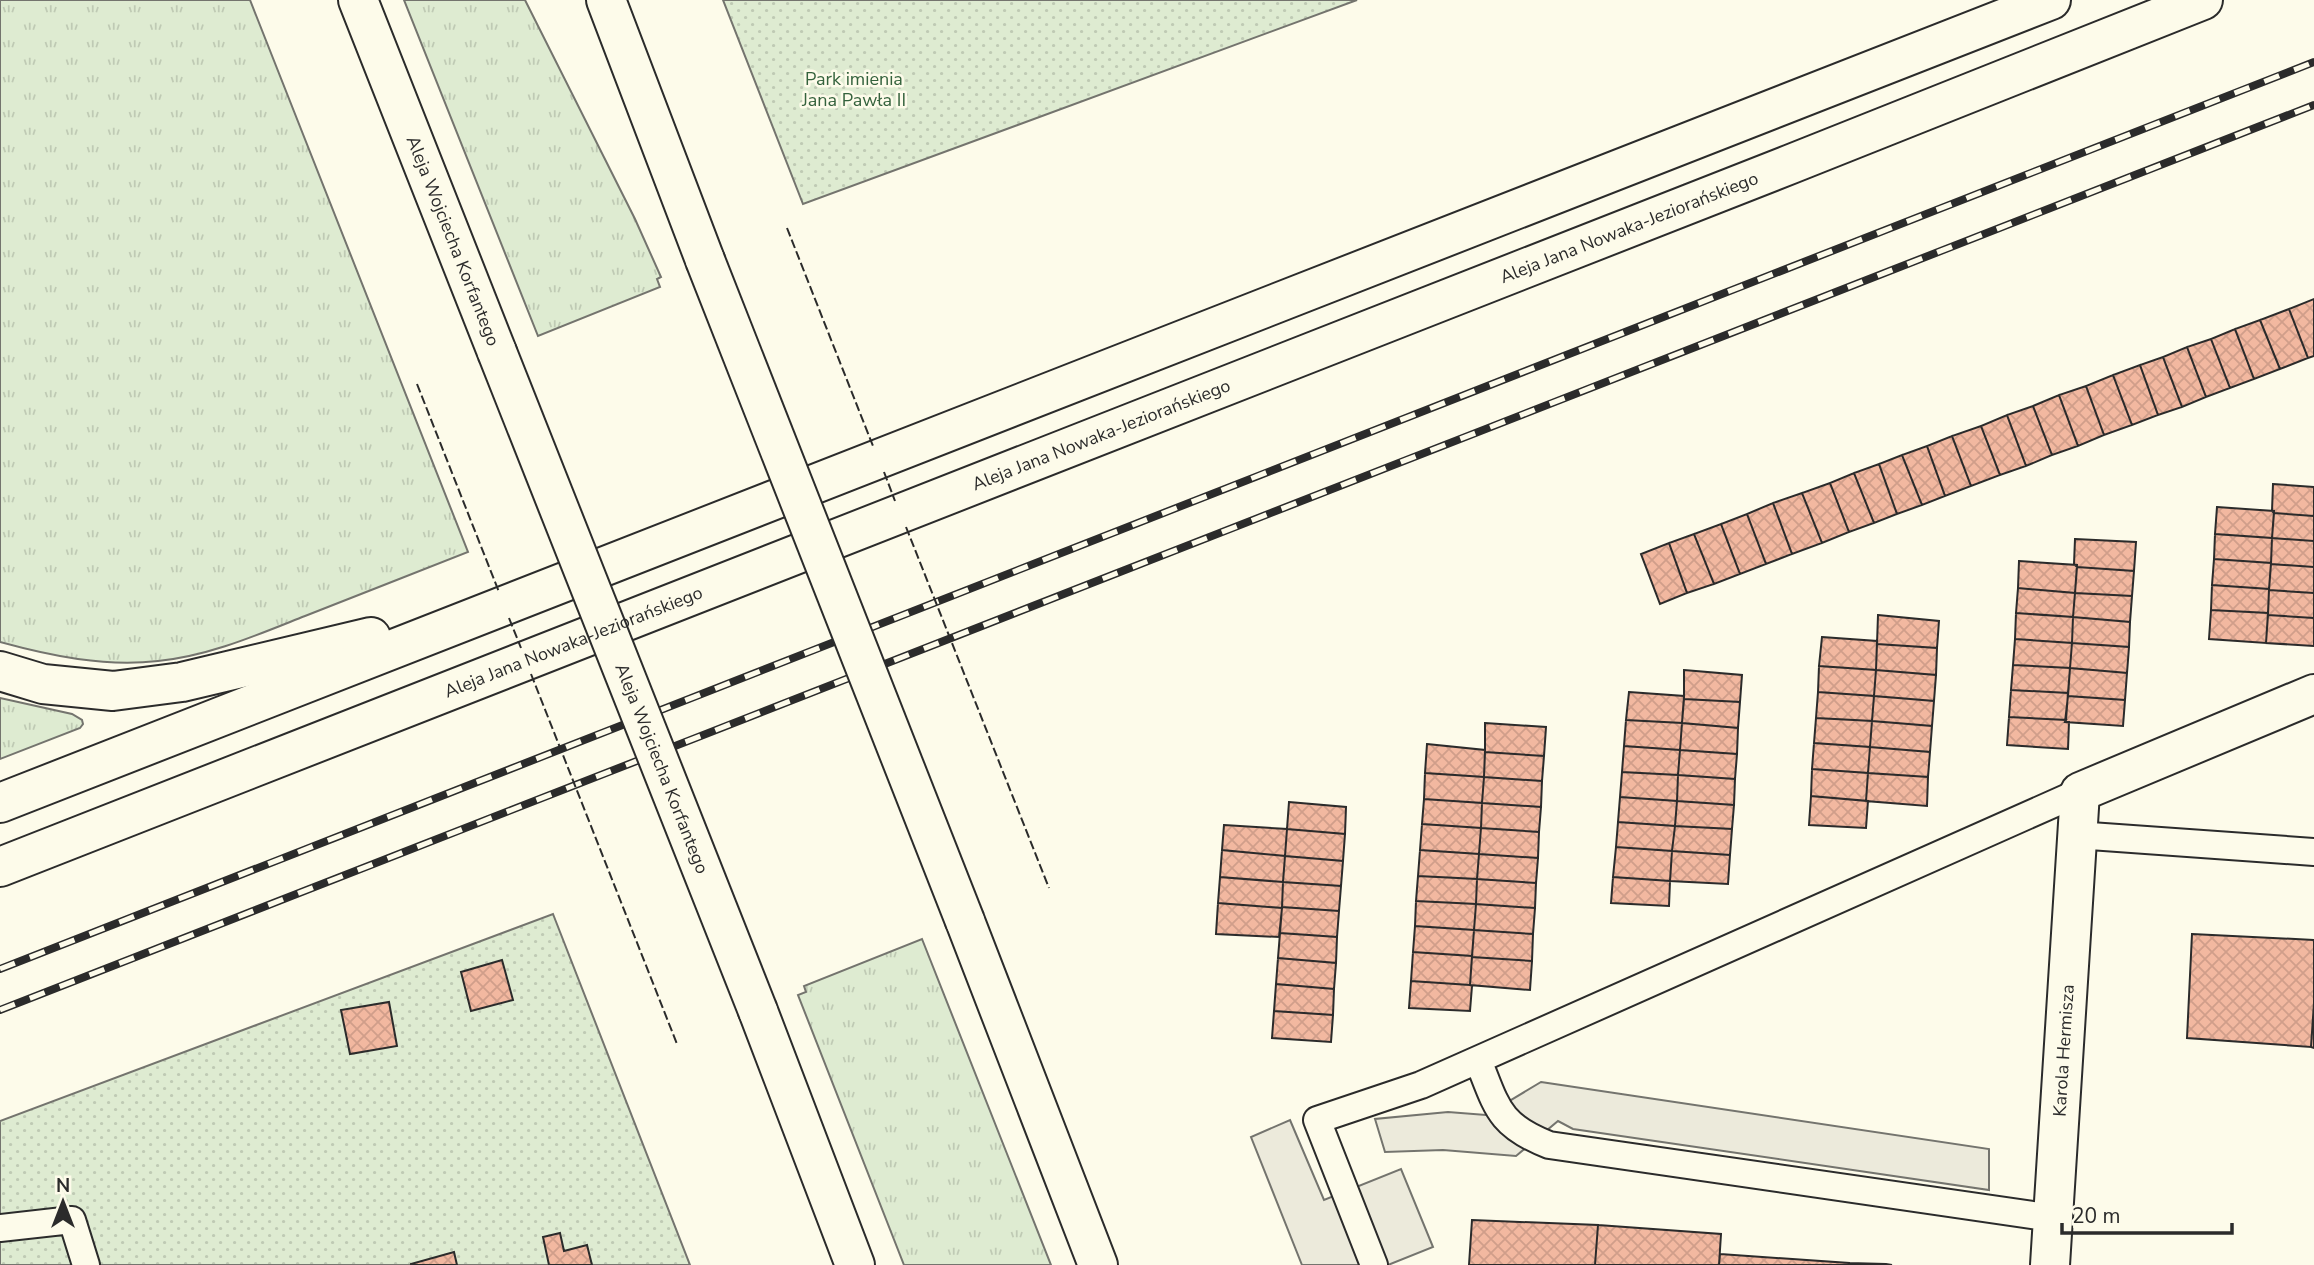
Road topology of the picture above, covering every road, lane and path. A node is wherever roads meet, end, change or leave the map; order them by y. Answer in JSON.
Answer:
{"nodes":[{"id":1,"x":358,"y":0,"type":"edge"},
{"id":2,"x":606,"y":0,"type":"edge"},
{"id":3,"x":2051,"y":0,"type":"edge"},
{"id":4,"x":2203,"y":0,"type":"edge"},
{"id":5,"x":510,"y":604,"type":"junction"},
{"id":6,"x":0,"y":671,"type":"edge"},
{"id":7,"x":2314,"y":694,"type":"edge"},
{"id":8,"x":2080,"y":792,"type":"junction"},
{"id":9,"x":0,"y":803,"type":"edge"},
{"id":10,"x":2076,"y":835,"type":"junction"},
{"id":11,"x":2314,"y":852,"type":"edge"},
{"id":12,"x":0,"y":867,"type":"edge"},
{"id":13,"x":1478,"y":1060,"type":"junction"},
{"id":14,"x":2053,"y":1218,"type":"junction"},
{"id":15,"x":0,"y":1228,"type":"edge"},
{"id":16,"x":86,"y":1265,"type":"edge"},
{"id":17,"x":855,"y":1265,"type":"edge"},
{"id":18,"x":1098,"y":1265,"type":"edge"},
{"id":19,"x":1374,"y":1265,"type":"edge"},
{"id":20,"x":2050,"y":1265,"type":"edge"}],
"edges":[{"from":1,"to":17,"type":"main road","name":"Aleja Wojciecha Korfantego","bridge":true},
{"from":2,"to":18,"type":"main road","bridge":true},
{"from":3,"to":5,"type":"main road"},
{"from":4,"to":12,"type":"main road","name":"Aleja Jana Nowaka-Jeziorańskiego"},
{"from":5,"to":6,"type":"main road"},
{"from":5,"to":9,"type":"main road"},
{"from":7,"to":8,"type":"main road"},
{"from":8,"to":10,"type":"main road","name":"Karola Hermisza"},
{"from":8,"to":13,"type":"lane"},
{"from":10,"to":11,"type":"lane"},
{"from":10,"to":14,"type":"main road","name":"Karola Hermisza"},
{"from":13,"to":14,"type":"lane"},
{"from":13,"to":19,"type":"lane"},
{"from":14,"to":20,"type":"main road","name":"Karola Hermisza"},
{"from":15,"to":16,"type":"lane"}]}
